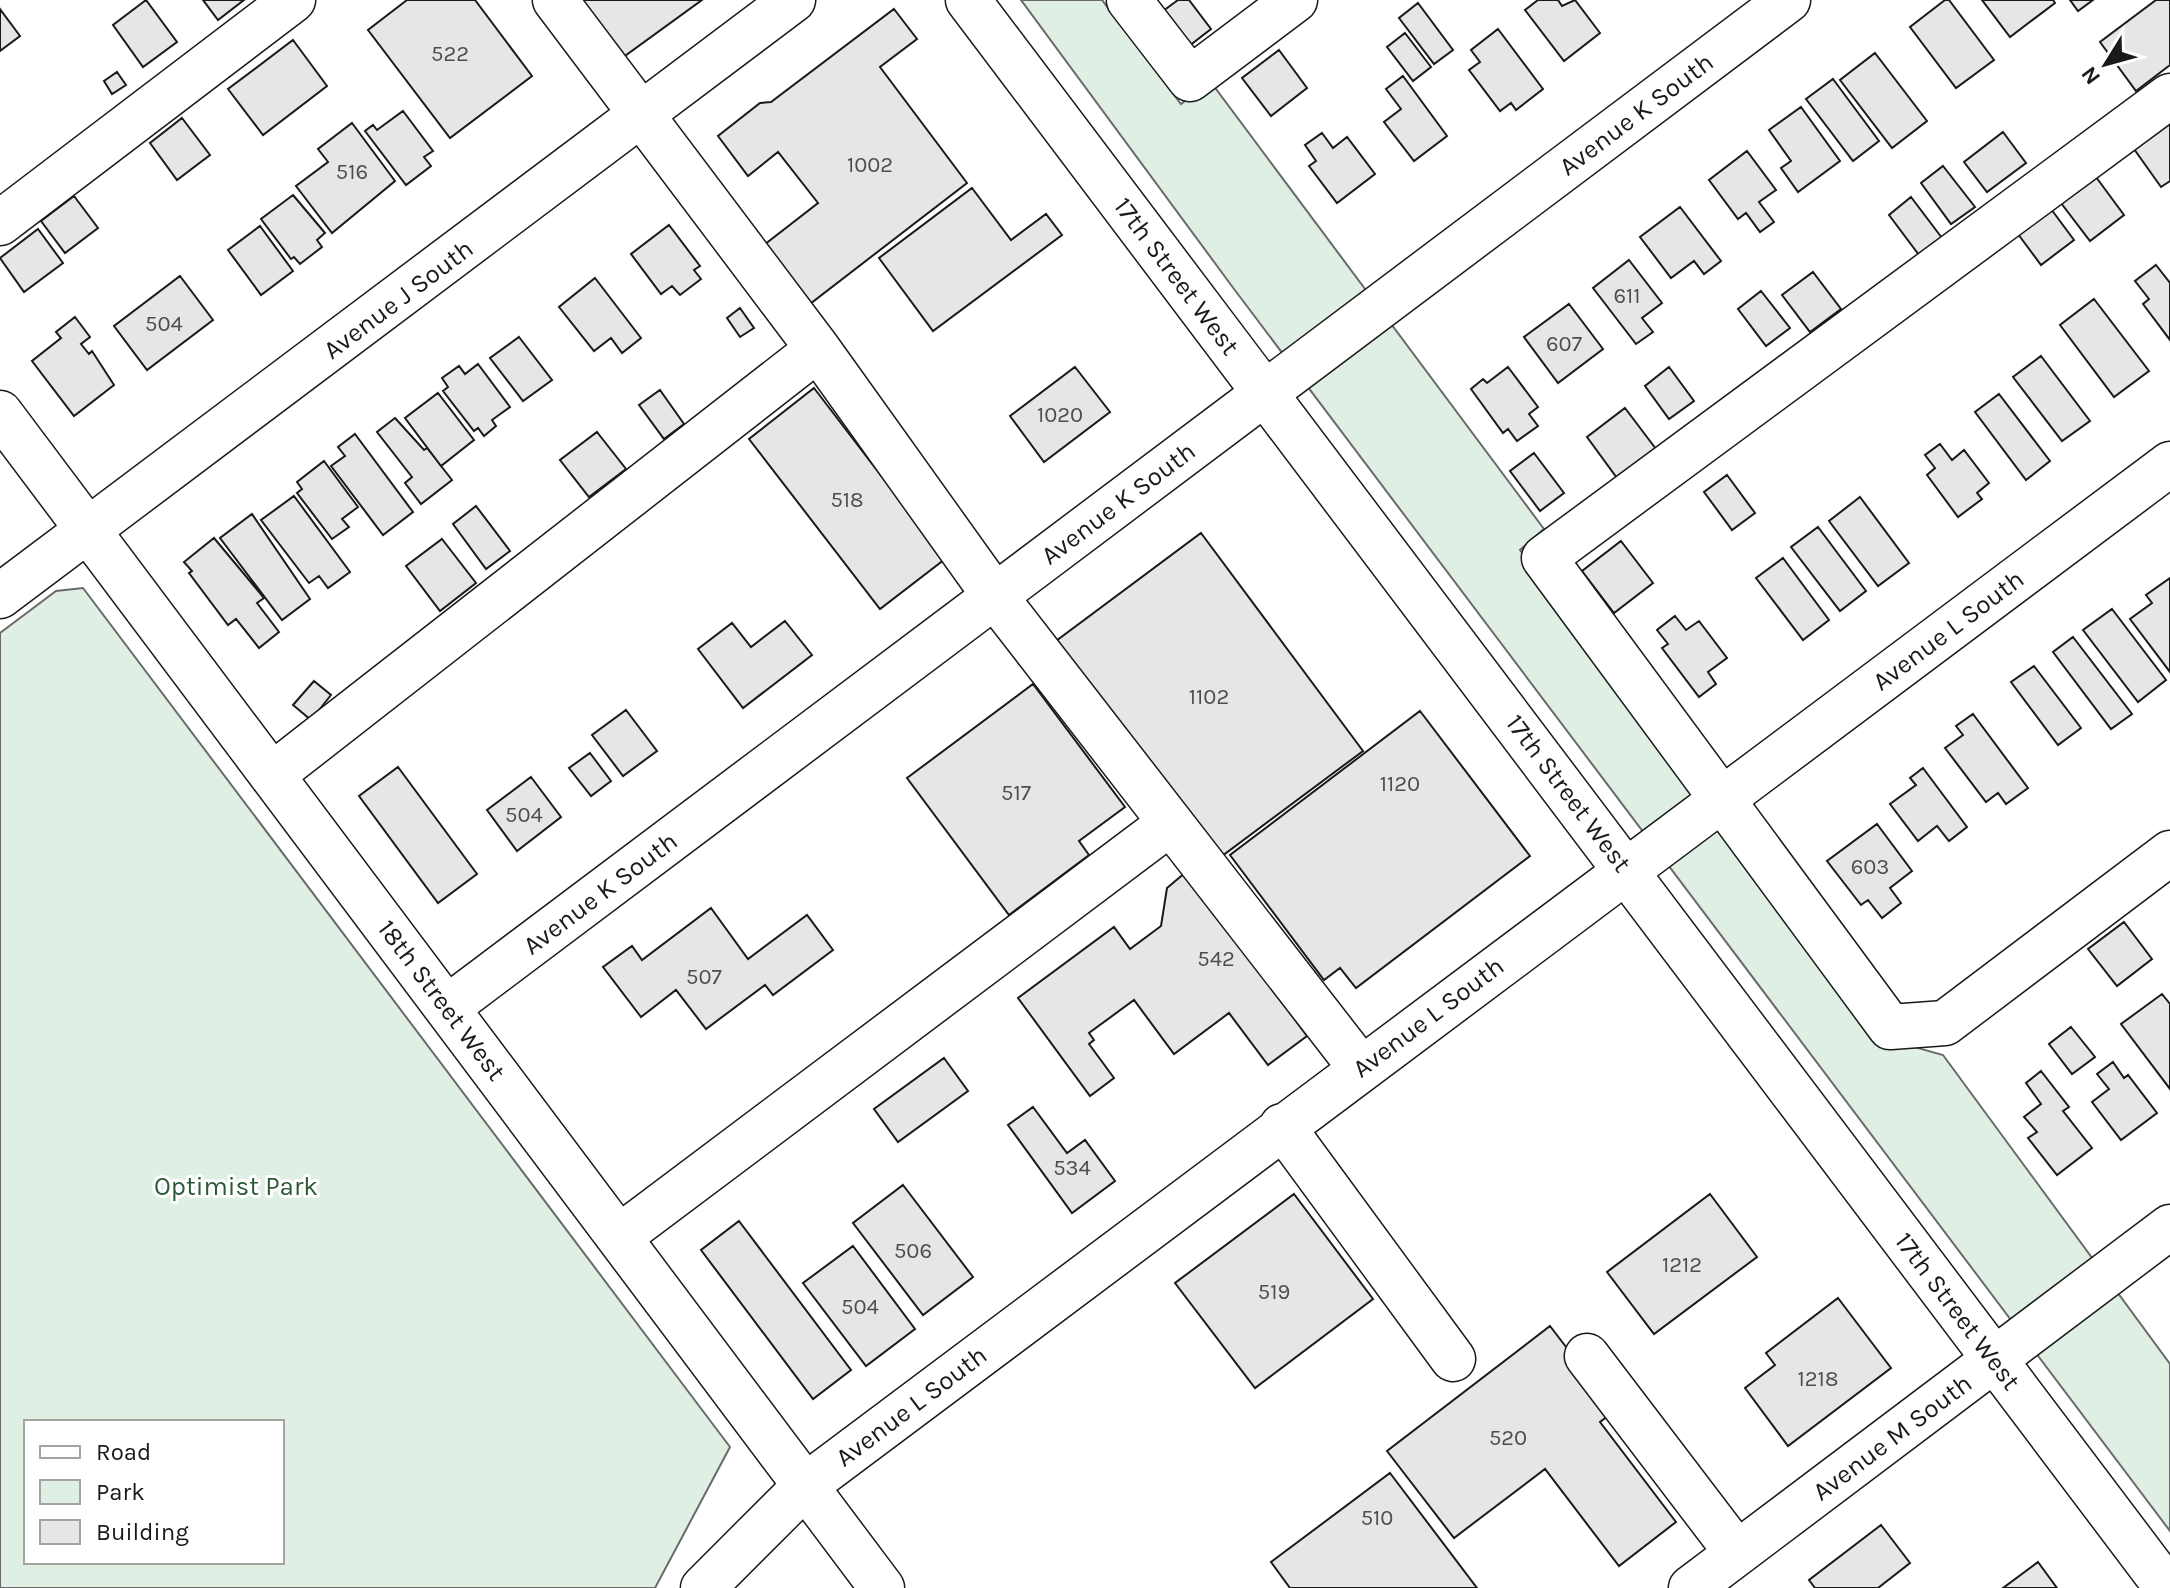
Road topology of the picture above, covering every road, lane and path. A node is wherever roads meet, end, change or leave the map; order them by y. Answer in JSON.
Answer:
{"nodes":[{"id":1,"x":293,"y":0,"type":"edge"},
{"id":2,"x":555,"y":0,"type":"edge"},
{"id":3,"x":793,"y":0,"type":"edge"},
{"id":4,"x":968,"y":0,"type":"edge"},
{"id":5,"x":1129,"y":0,"type":"edge"},
{"id":6,"x":1295,"y":0,"type":"edge"},
{"id":7,"x":1788,"y":0,"type":"edge"},
{"id":8,"x":2170,"y":96,"type":"edge"},
{"id":9,"x":641,"y":117,"type":"junction"},
{"id":10,"x":0,"y":223,"type":"edge"},
{"id":11,"x":818,"y":349,"type":"junction"},
{"id":12,"x":1265,"y":393,"type":"junction"},
{"id":13,"x":0,"y":413,"type":"edge"},
{"id":14,"x":2170,"y":464,"type":"edge"},
{"id":15,"x":90,"y":530,"type":"junction"},
{"id":16,"x":994,"y":595,"type":"junction"},
{"id":17,"x":0,"y":596,"type":"edge"},
{"id":18,"x":272,"y":775,"type":"junction"},
{"id":19,"x":1724,"y":797,"type":"junction"},
{"id":20,"x":1169,"y":824,"type":"junction"},
{"id":21,"x":2170,"y":853,"type":"edge"},
{"id":22,"x":1627,"y":869,"type":"junction"},
{"id":23,"x":448,"y":1007,"type":"junction"},
{"id":24,"x":1360,"y":1067,"type":"junction"},
{"id":25,"x":1282,"y":1126,"type":"junction"},
{"id":26,"x":2170,"y":1227,"type":"edge"},
{"id":27,"x":619,"y":1237,"type":"junction"},
{"id":28,"x":1587,"y":1356,"type":"dead end"},
{"id":29,"x":1453,"y":1359,"type":"dead end"},
{"id":30,"x":1995,"y":1360,"type":"junction"},
{"id":31,"x":805,"y":1486,"type":"junction"},
{"id":32,"x":1737,"y":1553,"type":"junction"},
{"id":33,"x":703,"y":1588,"type":"edge"},
{"id":34,"x":882,"y":1588,"type":"edge"},
{"id":35,"x":1691,"y":1588,"type":"edge"},
{"id":36,"x":2167,"y":1588,"type":"edge"}],
"edges":[{"from":1,"to":10,"type":"street"},
{"from":2,"to":9,"type":"street"},
{"from":3,"to":9,"type":"street","name":"Avenue J South"},
{"from":4,"to":12,"type":"street","name":"17th Street West"},
{"from":5,"to":6,"type":"street"},
{"from":7,"to":12,"type":"street","name":"Avenue K South"},
{"from":8,"to":19,"type":"street"},
{"from":9,"to":11,"type":"street"},
{"from":9,"to":15,"type":"street","name":"Avenue J South"},
{"from":11,"to":16,"type":"street"},
{"from":11,"to":18,"type":"street"},
{"from":12,"to":16,"type":"street","name":"Avenue K South"},
{"from":12,"to":22,"type":"street","name":"17th Street West"},
{"from":13,"to":15,"type":"street","name":"18th Street West"},
{"from":14,"to":19,"type":"street","name":"Avenue L South"},
{"from":15,"to":17,"type":"street","name":"Avenue J South"},
{"from":15,"to":18,"type":"street","name":"18th Street West"},
{"from":16,"to":20,"type":"street"},
{"from":16,"to":23,"type":"street","name":"Avenue K South"},
{"from":18,"to":23,"type":"street","name":"18th Street West"},
{"from":19,"to":21,"type":"street"},
{"from":19,"to":22,"type":"street","name":"Avenue L South"},
{"from":20,"to":24,"type":"street"},
{"from":20,"to":27,"type":"street"},
{"from":22,"to":24,"type":"street","name":"Avenue L South"},
{"from":22,"to":30,"type":"street","name":"17th Street West"},
{"from":23,"to":27,"type":"street","name":"18th Street West"},
{"from":24,"to":25,"type":"street","name":"Avenue L South"},
{"from":25,"to":29,"type":"street"},
{"from":25,"to":31,"type":"street","name":"Avenue L South"},
{"from":26,"to":30,"type":"street","name":"Avenue M South"},
{"from":27,"to":31,"type":"street","name":"18th Street West"},
{"from":28,"to":32,"type":"street"},
{"from":30,"to":32,"type":"street","name":"Avenue M South"},
{"from":30,"to":36,"type":"street","name":"17th Street West"},
{"from":31,"to":33,"type":"street","name":"Avenue L South"},
{"from":31,"to":34,"type":"street","name":"18th Street West"},
{"from":32,"to":35,"type":"street","name":"Avenue M South"}]}
